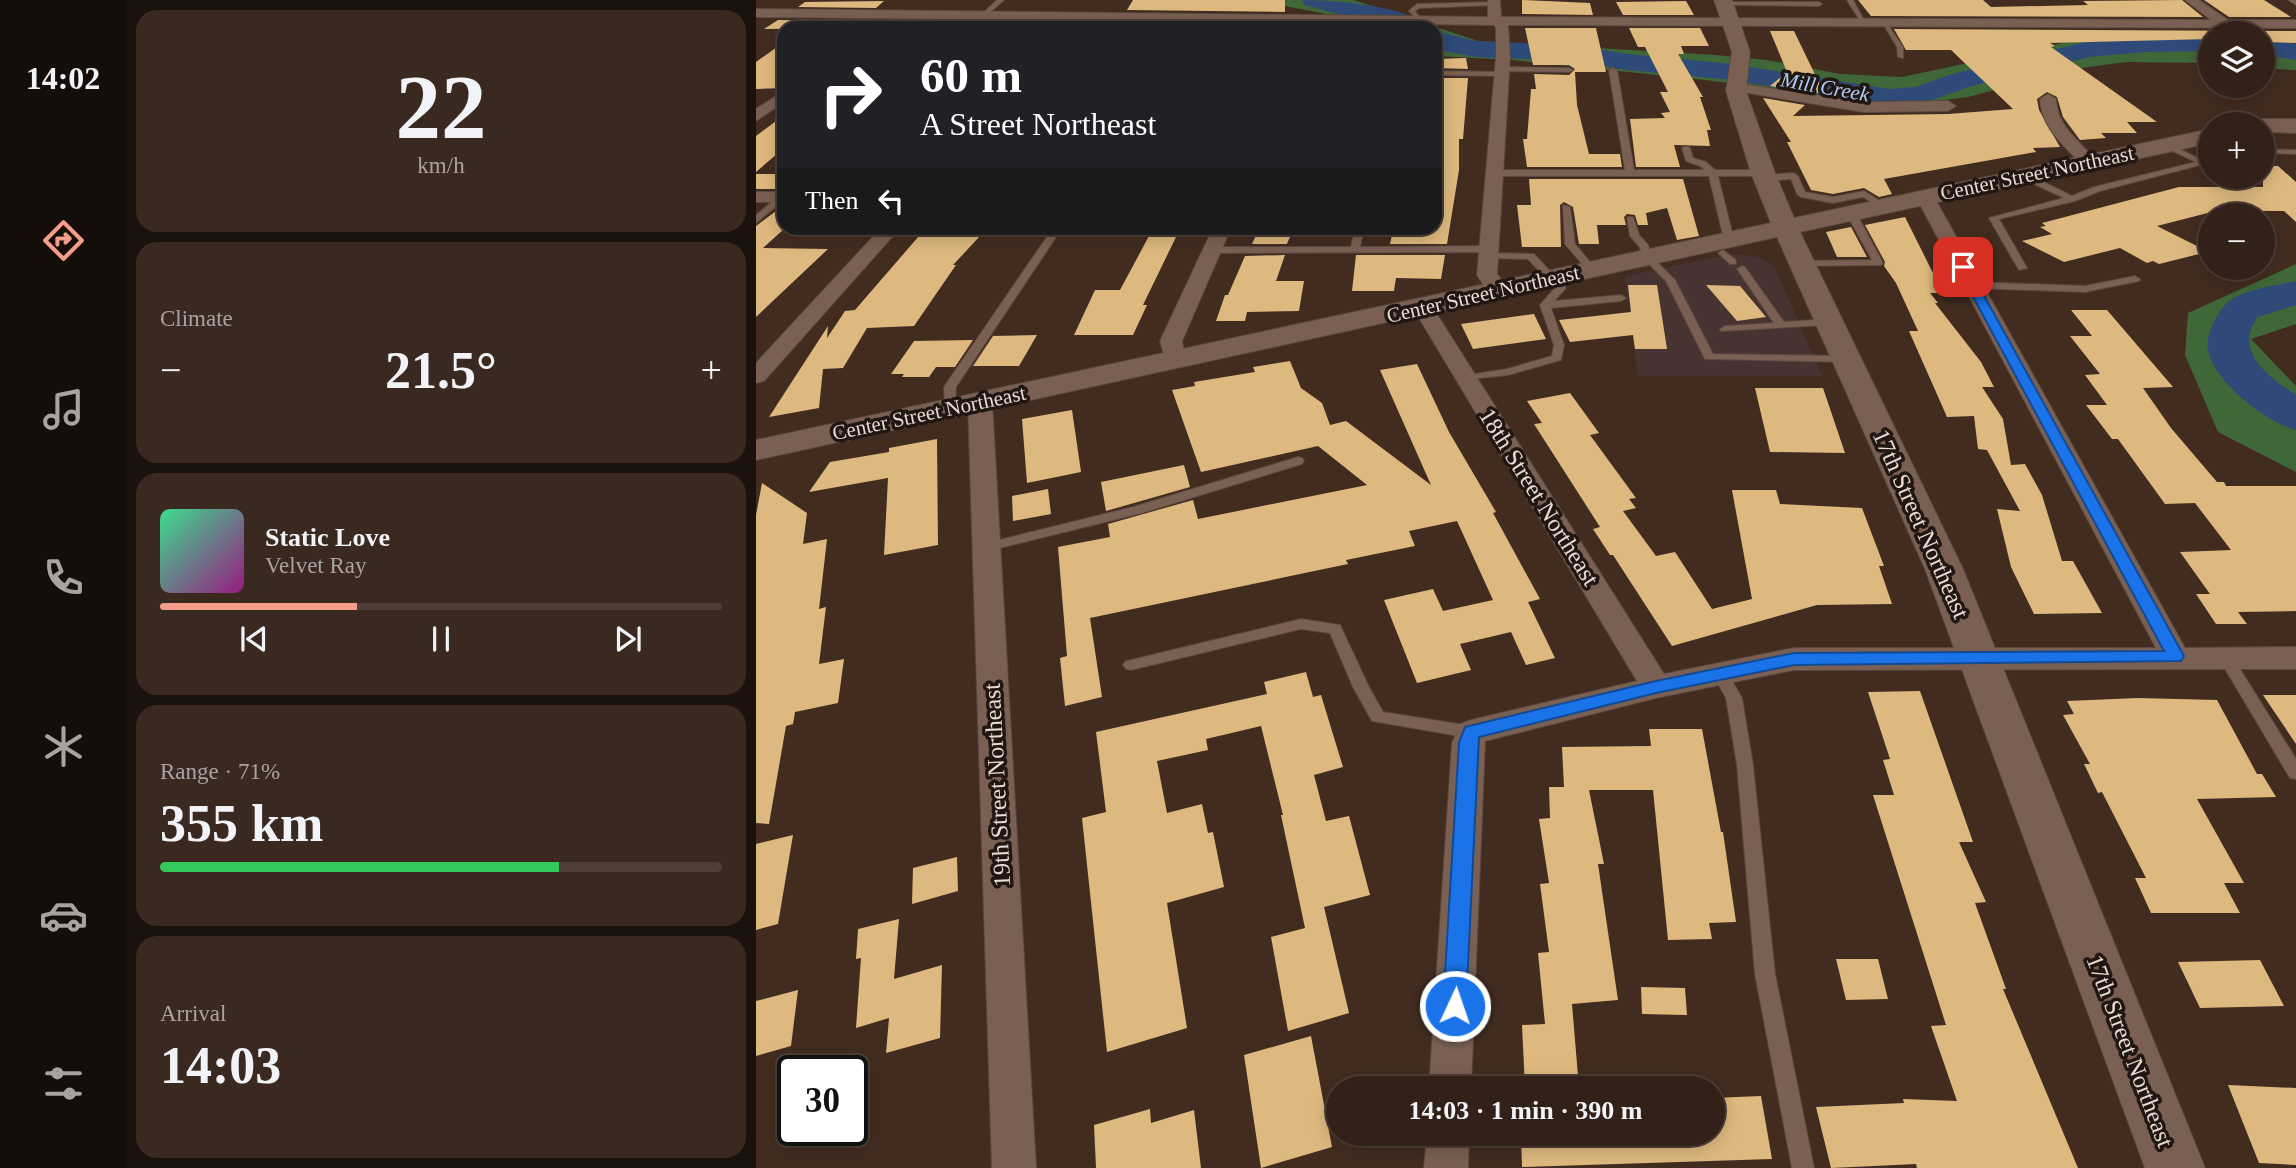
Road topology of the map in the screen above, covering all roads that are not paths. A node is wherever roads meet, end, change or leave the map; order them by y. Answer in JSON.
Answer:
{"nodes":[{"id":1,"x":908,"y":0,"type":"edge"},
{"id":2,"x":1002,"y":0,"type":"edge"},
{"id":3,"x":1850,"y":0,"type":"edge"},
{"id":4,"x":2191,"y":0,"type":"edge"},
{"id":5,"x":2291,"y":0,"type":"edge"},
{"id":6,"x":1494,"y":2,"type":"edge"},
{"id":7,"x":1724,"y":2,"type":"edge"},
{"id":8,"x":1818,"y":2,"type":"edge"},
{"id":9,"x":2296,"y":3,"type":"edge"},
{"id":10,"x":1750,"y":4,"type":"junction"},
{"id":11,"x":1092,"y":5,"type":"dead end"},
{"id":12,"x":756,"y":13,"type":"edge"},
{"id":13,"x":890,"y":14,"type":"junction"},
{"id":14,"x":984,"y":15,"type":"junction"},
{"id":15,"x":1083,"y":16,"type":"junction"},
{"id":16,"x":1827,"y":17,"type":"junction"},
{"id":17,"x":1416,"y":20,"type":"junction"},
{"id":18,"x":881,"y":21,"type":"edge"},
{"id":19,"x":1079,"y":21,"type":"edge"},
{"id":20,"x":1164,"y":21,"type":"edge"},
{"id":21,"x":1355,"y":21,"type":"edge"},
{"id":22,"x":1499,"y":21,"type":"junction"},
{"id":23,"x":2221,"y":21,"type":"edge"},
{"id":24,"x":1732,"y":22,"type":"junction"},
{"id":25,"x":1864,"y":23,"type":"junction"},
{"id":26,"x":1884,"y":23,"type":"junction"},
{"id":27,"x":2198,"y":24,"type":"edge"},
{"id":28,"x":2275,"y":24,"type":"edge"},
{"id":29,"x":2296,"y":24,"type":"edge"},
{"id":30,"x":1902,"y":57,"type":"dead end"},
{"id":31,"x":1502,"y":61,"type":"junction"},
{"id":32,"x":1569,"y":70,"type":"dead end"},
{"id":33,"x":1613,"y":70,"type":"dead end"},
{"id":34,"x":1442,"y":73,"type":"edge"},
{"id":35,"x":1737,"y":73,"type":"junction"},
{"id":36,"x":2048,"y":99,"type":"dead end"},
{"id":37,"x":777,"y":100,"type":"edge"},
{"id":38,"x":1948,"y":106,"type":"dead end"},
{"id":39,"x":756,"y":116,"type":"edge"},
{"id":40,"x":2296,"y":126,"type":"edge"},
{"id":41,"x":2275,"y":127,"type":"edge"},
{"id":42,"x":2198,"y":138,"type":"edge"},
{"id":43,"x":2167,"y":145,"type":"junction"},
{"id":44,"x":1686,"y":148,"type":"dead end"},
{"id":45,"x":2275,"y":152,"type":"edge"},
{"id":46,"x":2296,"y":152,"type":"edge"},
{"id":47,"x":2198,"y":158,"type":"edge"},
{"id":48,"x":2089,"y":162,"type":"junction"},
{"id":49,"x":2198,"y":164,"type":"edge"},
{"id":50,"x":1494,"y":173,"type":"junction"},
{"id":51,"x":1630,"y":173,"type":"junction"},
{"id":52,"x":1713,"y":173,"type":"junction"},
{"id":53,"x":2024,"y":176,"type":"junction"},
{"id":54,"x":1779,"y":194,"type":"junction"},
{"id":55,"x":777,"y":196,"type":"edge"},
{"id":56,"x":756,"y":197,"type":"edge"},
{"id":57,"x":1925,"y":197,"type":"junction"},
{"id":58,"x":2072,"y":199,"type":"junction"},
{"id":59,"x":777,"y":201,"type":"edge"},
{"id":60,"x":1566,"y":207,"type":"dead end"},
{"id":61,"x":1846,"y":209,"type":"junction"},
{"id":62,"x":1630,"y":219,"type":"dead end"},
{"id":63,"x":756,"y":220,"type":"edge"},
{"id":64,"x":885,"y":235,"type":"edge"},
{"id":65,"x":1052,"y":235,"type":"edge"},
{"id":66,"x":1219,"y":235,"type":"edge"},
{"id":67,"x":1357,"y":235,"type":"edge"},
{"id":68,"x":1354,"y":248,"type":"junction"},
{"id":69,"x":1212,"y":250,"type":"junction"},
{"id":70,"x":1489,"y":252,"type":"junction"},
{"id":71,"x":1728,"y":252,"type":"junction"},
{"id":72,"x":1648,"y":258,"type":"junction"},
{"id":73,"x":1801,"y":264,"type":"junction"},
{"id":74,"x":2022,"y":268,"type":"dead end"},
{"id":75,"x":1742,"y":269,"type":"dead end"},
{"id":76,"x":1592,"y":270,"type":"junction"},
{"id":77,"x":2135,"y":279,"type":"dead end"},
{"id":78,"x":1973,"y":285,"type":"junction"},
{"id":79,"x":1500,"y":291,"type":"junction"},
{"id":80,"x":1549,"y":292,"type":"junction"},
{"id":81,"x":1621,"y":298,"type":"dead end"},
{"id":82,"x":1423,"y":308,"type":"junction"},
{"id":83,"x":1829,"y":322,"type":"junction"},
{"id":84,"x":1781,"y":325,"type":"junction"},
{"id":85,"x":1725,"y":329,"type":"dead end"},
{"id":86,"x":1846,"y":359,"type":"junction"},
{"id":87,"x":1175,"y":360,"type":"junction"},
{"id":88,"x":756,"y":376,"type":"edge"},
{"id":89,"x":1466,"y":378,"type":"junction"},
{"id":90,"x":965,"y":405,"type":"junction"},
{"id":91,"x":756,"y":450,"type":"edge"},
{"id":92,"x":1298,"y":461,"type":"dead end"},
{"id":93,"x":987,"y":547,"type":"junction"},
{"id":94,"x":2175,"y":656,"type":"junction"},
{"id":95,"x":1979,"y":657,"type":"junction"},
{"id":96,"x":2225,"y":657,"type":"junction"},
{"id":97,"x":2296,"y":658,"type":"edge"},
{"id":98,"x":1131,"y":665,"type":"dead end"},
{"id":99,"x":1720,"y":673,"type":"junction"},
{"id":100,"x":1656,"y":687,"type":"junction"},
{"id":101,"x":1471,"y":732,"type":"junction"},
{"id":102,"x":2296,"y":774,"type":"edge"},
{"id":103,"x":1451,"y":1076,"type":"edge"},
{"id":104,"x":1447,"y":1146,"type":"edge"},
{"id":105,"x":1014,"y":1168,"type":"edge"},
{"id":106,"x":1446,"y":1168,"type":"edge"},
{"id":107,"x":1803,"y":1168,"type":"edge"},
{"id":108,"x":2175,"y":1168,"type":"edge"}],
"edges":[{"from":1,"to":13,"type":"street"},
{"from":2,"to":14,"type":"lane"},
{"from":3,"to":25,"type":"lane"},
{"from":4,"to":23,"type":"street"},
{"from":5,"to":9,"type":"lane"},
{"from":6,"to":17,"type":"lane"},
{"from":6,"to":22,"type":"street"},
{"from":7,"to":10,"type":"lane"},
{"from":7,"to":24,"type":"main road","name":"17th Street Northeast"},
{"from":8,"to":10,"type":"lane"},
{"from":8,"to":16,"type":"lane"},
{"from":10,"to":16,"type":"lane"},
{"from":11,"to":15,"type":"street"},
{"from":12,"to":13,"type":"street"},
{"from":13,"to":14,"type":"street"},
{"from":13,"to":18,"type":"street"},
{"from":14,"to":15,"type":"street"},
{"from":15,"to":19,"type":"street"},
{"from":15,"to":20,"type":"street"},
{"from":16,"to":24,"type":"street"},
{"from":16,"to":25,"type":"street"},
{"from":17,"to":21,"type":"street"},
{"from":17,"to":22,"type":"street"},
{"from":22,"to":24,"type":"street"},
{"from":22,"to":31,"type":"street"},
{"from":24,"to":35,"type":"main road","name":"17th Street Northeast"},
{"from":25,"to":26,"type":"street"},
{"from":26,"to":27,"type":"street"},
{"from":26,"to":30,"type":"lane"},
{"from":28,"to":29,"type":"street"},
{"from":31,"to":32,"type":"lane"},
{"from":31,"to":34,"type":"lane"},
{"from":31,"to":50,"type":"street"},
{"from":33,"to":51,"type":"lane"},
{"from":35,"to":38,"type":"street"},
{"from":35,"to":54,"type":"main road","name":"17th Street Northeast"},
{"from":36,"to":48,"type":"street"},
{"from":37,"to":39,"type":"street"},
{"from":40,"to":41,"type":"main road"},
{"from":42,"to":43,"type":"main road","name":"Center Street Northeast"},
{"from":43,"to":47,"type":"lane"},
{"from":43,"to":48,"type":"main road","name":"Center Street Northeast"},
{"from":44,"to":52,"type":"lane"},
{"from":45,"to":46,"type":"lane"},
{"from":48,"to":53,"type":"main road","name":"Center Street Northeast"},
{"from":49,"to":58,"type":"lane"},
{"from":50,"to":51,"type":"lane"},
{"from":50,"to":70,"type":"street"},
{"from":51,"to":52,"type":"lane"},
{"from":52,"to":54,"type":"lane"},
{"from":52,"to":71,"type":"lane"},
{"from":53,"to":57,"type":"main road","name":"Center Street Northeast"},
{"from":53,"to":58,"type":"lane"},
{"from":54,"to":61,"type":"main road","name":"Center Street Northeast"},
{"from":54,"to":61,"type":"lane"},
{"from":54,"to":71,"type":"main road","name":"Center Street Northeast"},
{"from":54,"to":73,"type":"main road","name":"17th Street Northeast"},
{"from":55,"to":56,"type":"street"},
{"from":57,"to":61,"type":"main road","name":"Center Street Northeast"},
{"from":57,"to":78,"type":"street"},
{"from":58,"to":74,"type":"lane"},
{"from":59,"to":63,"type":"lane"},
{"from":60,"to":76,"type":"lane"},
{"from":61,"to":73,"type":"lane"},
{"from":62,"to":72,"type":"lane"},
{"from":64,"to":88,"type":"street"},
{"from":65,"to":90,"type":"lane"},
{"from":66,"to":69,"type":"street"},
{"from":67,"to":68,"type":"lane"},
{"from":68,"to":69,"type":"lane"},
{"from":68,"to":70,"type":"lane"},
{"from":69,"to":87,"type":"street"},
{"from":70,"to":79,"type":"street"},
{"from":70,"to":80,"type":"lane"},
{"from":71,"to":72,"type":"main road","name":"Center Street Northeast"},
{"from":72,"to":76,"type":"main road","name":"Center Street Northeast"},
{"from":72,"to":86,"type":"lane"},
{"from":73,"to":83,"type":"main road","name":"17th Street Northeast"},
{"from":75,"to":84,"type":"lane"},
{"from":76,"to":80,"type":"main road","name":"Center Street Northeast"},
{"from":77,"to":78,"type":"lane"},
{"from":78,"to":94,"type":"street"},
{"from":79,"to":80,"type":"main road","name":"Center Street Northeast"},
{"from":79,"to":82,"type":"main road","name":"Center Street Northeast"},
{"from":80,"to":81,"type":"lane"},
{"from":80,"to":89,"type":"lane"},
{"from":82,"to":87,"type":"main road","name":"Center Street Northeast"},
{"from":82,"to":89,"type":"street","name":"18th Street Northeast"},
{"from":83,"to":84,"type":"lane"},
{"from":83,"to":86,"type":"main road","name":"17th Street Northeast"},
{"from":84,"to":85,"type":"lane"},
{"from":86,"to":95,"type":"main road","name":"17th Street Northeast"},
{"from":87,"to":90,"type":"main road","name":"Center Street Northeast"},
{"from":89,"to":100,"type":"street","name":"18th Street Northeast"},
{"from":90,"to":91,"type":"main road","name":"Center Street Northeast"},
{"from":90,"to":93,"type":"street","name":"19th Street Northeast"},
{"from":92,"to":93,"type":"lane"},
{"from":93,"to":105,"type":"street","name":"19th Street Northeast"},
{"from":94,"to":95,"type":"street"},
{"from":94,"to":96,"type":"street"},
{"from":95,"to":99,"type":"street"},
{"from":95,"to":108,"type":"main road","name":"17th Street Northeast"},
{"from":96,"to":97,"type":"street"},
{"from":96,"to":102,"type":"lane"},
{"from":98,"to":101,"type":"lane"},
{"from":99,"to":100,"type":"street"},
{"from":99,"to":107,"type":"lane"},
{"from":100,"to":101,"type":"street"},
{"from":101,"to":103,"type":"street"},
{"from":104,"to":106,"type":"street"}]}
